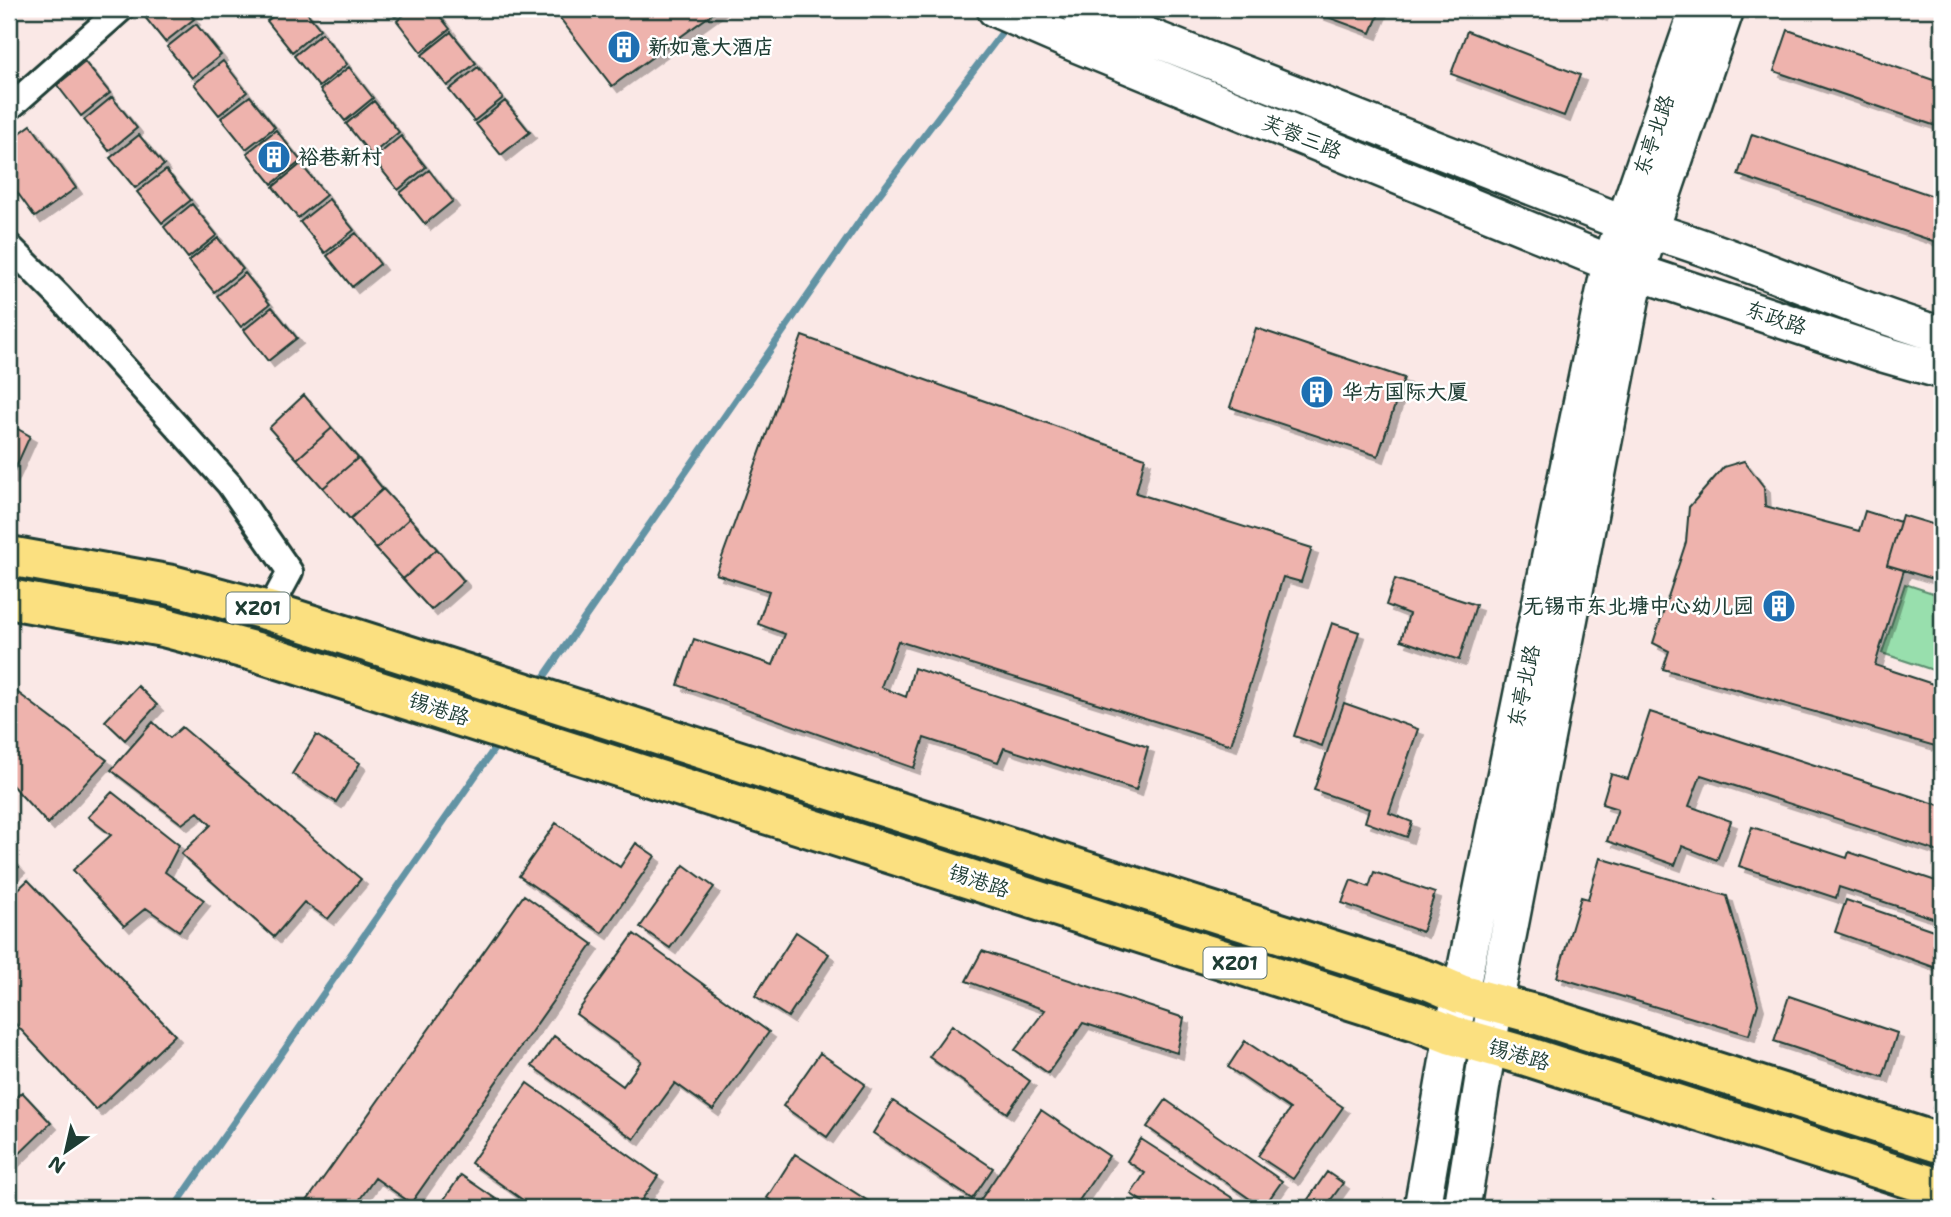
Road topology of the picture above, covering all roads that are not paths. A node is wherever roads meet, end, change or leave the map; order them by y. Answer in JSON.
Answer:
{"nodes":[{"id":1,"x":121,"y":9,"type":"edge"},
{"id":2,"x":995,"y":9,"type":"edge"},
{"id":3,"x":1698,"y":9,"type":"edge"},
{"id":4,"x":1726,"y":9,"type":"edge"},
{"id":5,"x":1085,"y":11,"type":"edge"},
{"id":6,"x":9,"y":108,"type":"edge"},
{"id":7,"x":1637,"y":226,"type":"junction"},
{"id":8,"x":9,"y":246,"type":"edge"},
{"id":9,"x":1624,"y":267,"type":"junction"},
{"id":10,"x":1942,"y":335,"type":"edge"},
{"id":11,"x":1942,"y":371,"type":"edge"},
{"id":12,"x":9,"y":556,"type":"edge"},
{"id":13,"x":9,"y":599,"type":"edge"},
{"id":14,"x":269,"y":611,"type":"junction"},
{"id":15,"x":1478,"y":999,"type":"junction"},
{"id":16,"x":1469,"y":1040,"type":"junction"},
{"id":17,"x":1942,"y":1144,"type":"edge"},
{"id":18,"x":1942,"y":1189,"type":"edge"},
{"id":19,"x":1422,"y":1208,"type":"edge"},
{"id":20,"x":1462,"y":1208,"type":"edge"}],
"edges":[{"from":1,"to":6,"type":"street"},
{"from":2,"to":9,"type":"main road","name":"芙蓉三路"},
{"from":3,"to":7,"type":"main road","name":"东亭北路"},
{"from":4,"to":7,"type":"main road","name":"东亭北路"},
{"from":5,"to":7,"type":"main road","name":"芙蓉三路"},
{"from":7,"to":9,"type":"main road","name":"东亭北路"},
{"from":7,"to":10,"type":"main road","name":"东政路"},
{"from":8,"to":14,"type":"street"},
{"from":9,"to":11,"type":"main road","name":"东政路"},
{"from":9,"to":15,"type":"main road","name":"东亭北路"},
{"from":12,"to":14,"type":"main road","name":"锡港路","number":"XZ01"},
{"from":13,"to":16,"type":"main road","name":"锡港路","number":"XZ01"},
{"from":14,"to":15,"type":"main road","name":"锡港路","number":"XZ01"},
{"from":15,"to":16,"type":"main road","name":"东亭北路"},
{"from":15,"to":17,"type":"main road","name":"锡港路","number":"XZ01"},
{"from":16,"to":18,"type":"main road","name":"锡港路","number":"XZ01"},
{"from":16,"to":19,"type":"main road","name":"东亭北路"},
{"from":16,"to":20,"type":"main road","name":"东亭北路"}]}
